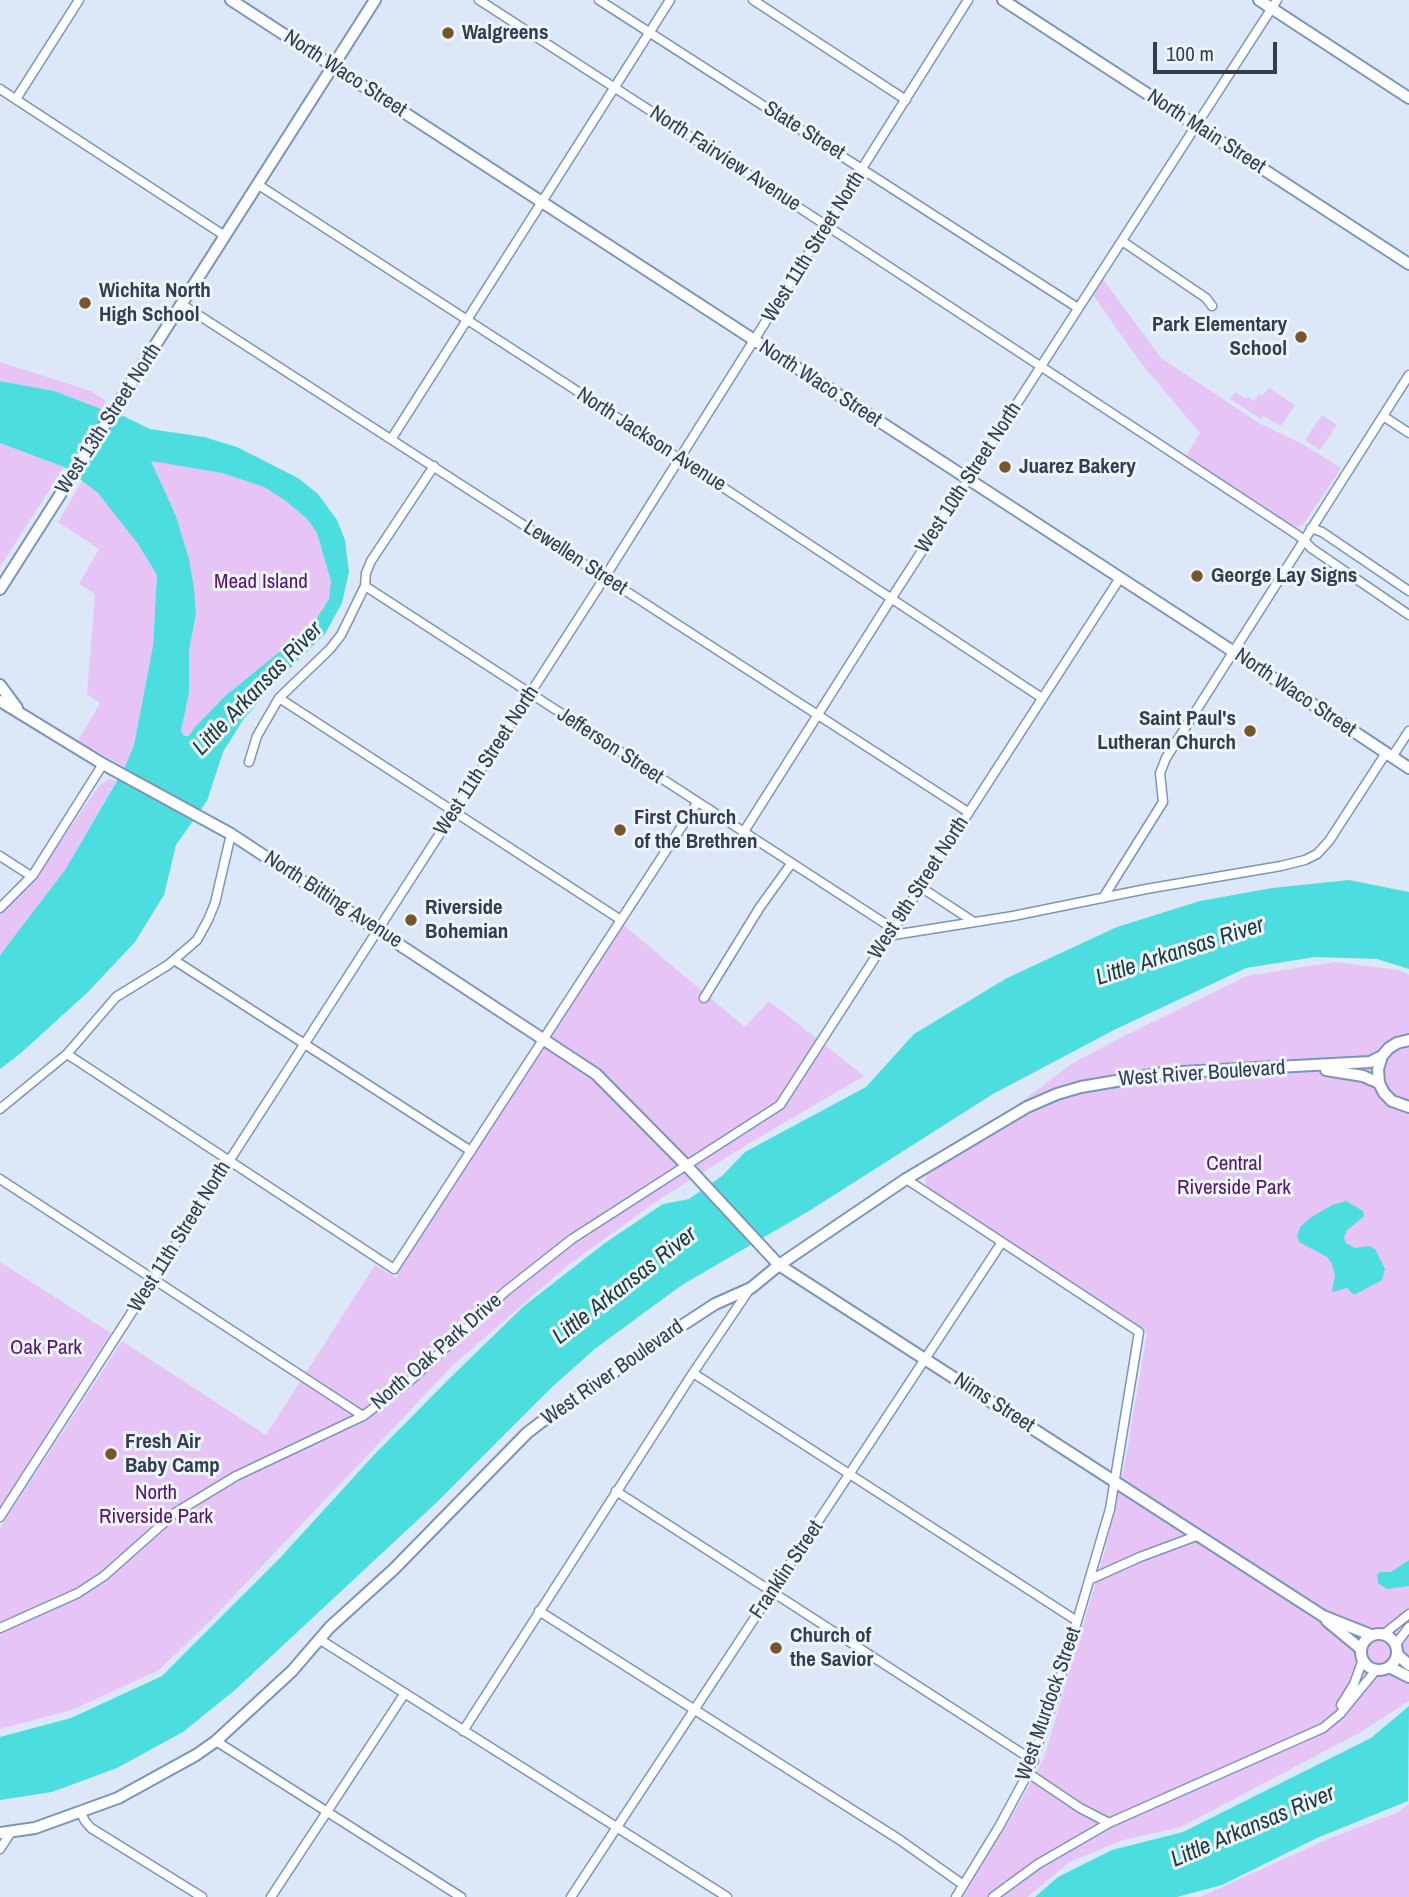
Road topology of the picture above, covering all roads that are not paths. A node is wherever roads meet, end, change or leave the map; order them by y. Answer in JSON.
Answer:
{"nodes":[{"id":1,"x":79,"y":0,"type":"edge"},
{"id":2,"x":230,"y":0,"type":"edge"},
{"id":3,"x":375,"y":0,"type":"edge"},
{"id":4,"x":479,"y":0,"type":"edge"},
{"id":5,"x":599,"y":0,"type":"edge"},
{"id":6,"x":670,"y":0,"type":"edge"},
{"id":7,"x":753,"y":0,"type":"edge"},
{"id":8,"x":968,"y":0,"type":"edge"},
{"id":9,"x":1003,"y":0,"type":"edge"},
{"id":10,"x":1259,"y":0,"type":"edge"},
{"id":11,"x":1274,"y":4,"type":"edge"},
{"id":12,"x":649,"y":33,"type":"junction"},
{"id":13,"x":332,"y":66,"type":"junction"},
{"id":14,"x":614,"y":87,"type":"junction"},
{"id":15,"x":0,"y":89,"type":"edge"},
{"id":16,"x":1409,"y":98,"type":"edge"},
{"id":17,"x":16,"y":99,"type":"junction"},
{"id":18,"x":906,"y":100,"type":"junction"},
{"id":19,"x":1197,"y":126,"type":"junction"},
{"id":20,"x":863,"y":168,"type":"junction"},
{"id":21,"x":257,"y":184,"type":"junction"},
{"id":22,"x":541,"y":202,"type":"junction"},
{"id":23,"x":827,"y":226,"type":"junction"},
{"id":24,"x":225,"y":236,"type":"junction"},
{"id":25,"x":1122,"y":242,"type":"junction"},
{"id":26,"x":1409,"y":264,"type":"edge"},
{"id":27,"x":183,"y":305,"type":"junction"},
{"id":28,"x":1212,"y":306,"type":"dead end"},
{"id":29,"x":1078,"y":308,"type":"junction"},
{"id":30,"x":467,"y":320,"type":"junction"},
{"id":31,"x":754,"y":341,"type":"junction"},
{"id":32,"x":1041,"y":366,"type":"junction"},
{"id":33,"x":1409,"y":375,"type":"edge"},
{"id":34,"x":1383,"y":416,"type":"junction"},
{"id":35,"x":1409,"y":433,"type":"edge"},
{"id":36,"x":392,"y":438,"type":"junction"},
{"id":37,"x":680,"y":459,"type":"junction"},
{"id":38,"x":434,"y":466,"type":"junction"},
{"id":39,"x":968,"y":480,"type":"junction"},
{"id":40,"x":1311,"y":528,"type":"junction"},
{"id":41,"x":1303,"y":539,"type":"junction"},
{"id":42,"x":605,"y":577,"type":"junction"},
{"id":43,"x":1120,"y":578,"type":"junction"},
{"id":44,"x":365,"y":586,"type":"junction"},
{"id":45,"x":0,"y":589,"type":"edge"},
{"id":46,"x":1409,"y":591,"type":"edge"},
{"id":47,"x":891,"y":598,"type":"junction"},
{"id":48,"x":1409,"y":615,"type":"edge"},
{"id":49,"x":1232,"y":650,"type":"junction"},
{"id":50,"x":0,"y":685,"type":"edge"},
{"id":51,"x":530,"y":694,"type":"junction"},
{"id":52,"x":279,"y":698,"type":"junction"},
{"id":53,"x":1042,"y":698,"type":"junction"},
{"id":54,"x":1,"y":702,"type":"edge"},
{"id":55,"x":24,"y":715,"type":"junction"},
{"id":56,"x":818,"y":715,"type":"junction"},
{"id":57,"x":1409,"y":731,"type":"edge"},
{"id":58,"x":1389,"y":755,"type":"junction"},
{"id":59,"x":249,"y":762,"type":"dead end"},
{"id":60,"x":103,"y":764,"type":"junction"},
{"id":61,"x":1409,"y":768,"type":"edge"},
{"id":62,"x":697,"y":803,"type":"junction"},
{"id":63,"x":455,"y":812,"type":"junction"},
{"id":64,"x":968,"y":812,"type":"junction"},
{"id":65,"x":743,"y":833,"type":"junction"},
{"id":66,"x":231,"y":834,"type":"junction"},
{"id":67,"x":0,"y":856,"type":"edge"},
{"id":68,"x":791,"y":864,"type":"junction"},
{"id":69,"x":31,"y":876,"type":"junction"},
{"id":70,"x":919,"y":886,"type":"junction"},
{"id":71,"x":1104,"y":898,"type":"junction"},
{"id":72,"x":0,"y":908,"type":"edge"},
{"id":73,"x":621,"y":920,"type":"junction"},
{"id":74,"x":974,"y":922,"type":"junction"},
{"id":75,"x":378,"y":930,"type":"junction"},
{"id":76,"x":890,"y":932,"type":"junction"},
{"id":77,"x":174,"y":960,"type":"junction"},
{"id":78,"x":704,"y":998,"type":"dead end"},
{"id":79,"x":544,"y":1039,"type":"junction"},
{"id":80,"x":1409,"y":1040,"type":"edge"},
{"id":81,"x":304,"y":1044,"type":"junction"},
{"id":82,"x":67,"y":1054,"type":"junction"},
{"id":83,"x":1382,"y":1056,"type":"junction"},
{"id":84,"x":1299,"y":1067,"type":"junction"},
{"id":85,"x":1379,"y":1083,"type":"junction"},
{"id":86,"x":1409,"y":1107,"type":"edge"},
{"id":87,"x":0,"y":1109,"type":"edge"},
{"id":88,"x":471,"y":1151,"type":"junction"},
{"id":89,"x":229,"y":1160,"type":"junction"},
{"id":90,"x":686,"y":1165,"type":"junction"},
{"id":91,"x":0,"y":1179,"type":"edge"},
{"id":92,"x":906,"y":1179,"type":"junction"},
{"id":93,"x":1002,"y":1242,"type":"junction"},
{"id":94,"x":779,"y":1265,"type":"junction"},
{"id":95,"x":154,"y":1279,"type":"junction"},
{"id":96,"x":751,"y":1288,"type":"junction"},
{"id":97,"x":927,"y":1358,"type":"junction"},
{"id":98,"x":693,"y":1373,"type":"junction"},
{"id":99,"x":363,"y":1416,"type":"junction"},
{"id":100,"x":851,"y":1475,"type":"junction"},
{"id":101,"x":1116,"y":1482,"type":"junction"},
{"id":102,"x":616,"y":1491,"type":"junction"},
{"id":103,"x":0,"y":1517,"type":"edge"},
{"id":104,"x":1199,"y":1535,"type":"junction"},
{"id":105,"x":1091,"y":1580,"type":"junction"},
{"id":106,"x":772,"y":1593,"type":"junction"},
{"id":107,"x":540,"y":1611,"type":"junction"},
{"id":108,"x":1409,"y":1614,"type":"edge"},
{"id":109,"x":1323,"y":1616,"type":"junction"},
{"id":110,"x":1077,"y":1621,"type":"junction"},
{"id":111,"x":1409,"y":1627,"type":"edge"},
{"id":112,"x":0,"y":1628,"type":"edge"},
{"id":113,"x":1384,"y":1634,"type":"junction"},
{"id":114,"x":1371,"y":1635,"type":"junction"},
{"id":115,"x":319,"y":1639,"type":"junction"},
{"id":116,"x":1397,"y":1650,"type":"junction"},
{"id":117,"x":1362,"y":1654,"type":"junction"},
{"id":118,"x":1409,"y":1665,"type":"edge"},
{"id":119,"x":1389,"y":1667,"type":"junction"},
{"id":120,"x":1376,"y":1670,"type":"junction"},
{"id":121,"x":1409,"y":1677,"type":"edge"},
{"id":122,"x":405,"y":1693,"type":"junction"},
{"id":123,"x":694,"y":1709,"type":"junction"},
{"id":124,"x":1313,"y":1730,"type":"junction"},
{"id":125,"x":463,"y":1731,"type":"junction"},
{"id":126,"x":216,"y":1741,"type":"junction"},
{"id":127,"x":1034,"y":1760,"type":"junction"},
{"id":128,"x":1028,"y":1773,"type":"junction"},
{"id":129,"x":327,"y":1812,"type":"junction"},
{"id":130,"x":81,"y":1813,"type":"junction"},
{"id":131,"x":1109,"y":1823,"type":"junction"},
{"id":132,"x":616,"y":1827,"type":"junction"},
{"id":133,"x":5,"y":1833,"type":"edge"},
{"id":134,"x":0,"y":1849,"type":"edge"},
{"id":135,"x":962,"y":1884,"type":"junction"},
{"id":136,"x":202,"y":1897,"type":"edge"},
{"id":137,"x":271,"y":1897,"type":"edge"},
{"id":138,"x":461,"y":1897,"type":"edge"},
{"id":139,"x":571,"y":1897,"type":"edge"},
{"id":140,"x":727,"y":1897,"type":"edge"},
{"id":141,"x":956,"y":1897,"type":"edge"},
{"id":142,"x":993,"y":1897,"type":"edge"}],
"edges":[{"from":1,"to":17,"type":"street"},
{"from":2,"to":13,"type":"street","name":"North Waco Street"},
{"from":3,"to":13,"type":"street","name":"West 13th Street North"},
{"from":4,"to":14,"type":"street","name":"North Fairview Avenue"},
{"from":5,"to":12,"type":"street","name":"State Street"},
{"from":6,"to":12,"type":"street"},
{"from":7,"to":18,"type":"street"},
{"from":8,"to":18,"type":"street","name":"West 11th Street North"},
{"from":9,"to":19,"type":"street","name":"North Main Street"},
{"from":10,"to":11,"type":"street"},
{"from":11,"to":16,"type":"street"},
{"from":11,"to":19,"type":"street","name":"West 10th Street North"},
{"from":12,"to":14,"type":"street"},
{"from":12,"to":20,"type":"street","name":"State Street"},
{"from":13,"to":21,"type":"street","name":"West 13th Street North"},
{"from":13,"to":22,"type":"street","name":"North Waco Street"},
{"from":14,"to":22,"type":"street"},
{"from":14,"to":23,"type":"street","name":"North Fairview Avenue"},
{"from":15,"to":17,"type":"street"},
{"from":17,"to":24,"type":"street"},
{"from":18,"to":20,"type":"street","name":"West 11th Street North"},
{"from":19,"to":25,"type":"street","name":"West 10th Street North"},
{"from":19,"to":26,"type":"street","name":"North Main Street"},
{"from":20,"to":23,"type":"street","name":"West 11th Street North"},
{"from":20,"to":29,"type":"street","name":"State Street"},
{"from":21,"to":24,"type":"street","name":"West 13th Street North"},
{"from":21,"to":30,"type":"street","name":"North Jackson Avenue"},
{"from":22,"to":30,"type":"street"},
{"from":22,"to":31,"type":"street","name":"North Waco Street"},
{"from":23,"to":31,"type":"street","name":"West 11th Street North"},
{"from":23,"to":32,"type":"street","name":"North Fairview Avenue"},
{"from":24,"to":27,"type":"street","name":"West 13th Street North"},
{"from":25,"to":28,"type":"street"},
{"from":25,"to":29,"type":"street","name":"West 10th Street North"},
{"from":27,"to":36,"type":"street","name":"Lewellen Street"},
{"from":27,"to":45,"type":"street","name":"West 13th Street North"},
{"from":29,"to":32,"type":"street","name":"West 10th Street North"},
{"from":30,"to":36,"type":"street"},
{"from":30,"to":37,"type":"street","name":"North Jackson Avenue"},
{"from":31,"to":37,"type":"street","name":"West 11th Street North"},
{"from":31,"to":39,"type":"street","name":"North Waco Street"},
{"from":32,"to":39,"type":"street","name":"West 10th Street North"},
{"from":32,"to":41,"type":"street","name":"North Fairview Avenue"},
{"from":33,"to":34,"type":"street"},
{"from":34,"to":35,"type":"street"},
{"from":34,"to":40,"type":"street"},
{"from":36,"to":38,"type":"street","name":"Lewellen Street"},
{"from":37,"to":42,"type":"street","name":"West 11th Street North"},
{"from":37,"to":47,"type":"street","name":"North Jackson Avenue"},
{"from":38,"to":42,"type":"street","name":"Lewellen Street"},
{"from":38,"to":44,"type":"street"},
{"from":39,"to":43,"type":"street","name":"North Waco Street"},
{"from":39,"to":47,"type":"street","name":"West 10th Street North"},
{"from":40,"to":41,"type":"street"},
{"from":40,"to":46,"type":"street"},
{"from":41,"to":48,"type":"street","name":"North Fairview Avenue"},
{"from":41,"to":49,"type":"street"},
{"from":42,"to":51,"type":"street","name":"West 11th Street North"},
{"from":42,"to":56,"type":"street","name":"Lewellen Street"},
{"from":43,"to":49,"type":"street","name":"North Waco Street"},
{"from":43,"to":53,"type":"street","name":"West 9th Street North"},
{"from":44,"to":51,"type":"street","name":"Jefferson Street"},
{"from":44,"to":52,"type":"street"},
{"from":47,"to":53,"type":"street","name":"North Jackson Avenue"},
{"from":47,"to":56,"type":"street","name":"West 10th Street North"},
{"from":49,"to":58,"type":"street","name":"North Waco Street"},
{"from":49,"to":71,"type":"street"},
{"from":50,"to":55,"type":"street","name":"North Bitting Avenue"},
{"from":51,"to":62,"type":"street","name":"Jefferson Street"},
{"from":51,"to":63,"type":"street","name":"West 11th Street North"},
{"from":52,"to":59,"type":"street"},
{"from":52,"to":63,"type":"street"},
{"from":53,"to":64,"type":"street","name":"West 9th Street North"},
{"from":54,"to":55,"type":"street","name":"North Bitting Avenue"},
{"from":55,"to":60,"type":"street","name":"North Bitting Avenue"},
{"from":56,"to":64,"type":"street","name":"Lewellen Street"},
{"from":56,"to":65,"type":"street","name":"West 10th Street North"},
{"from":57,"to":58,"type":"street"},
{"from":58,"to":61,"type":"street","name":"North Waco Street"},
{"from":58,"to":71,"type":"street"},
{"from":60,"to":66,"type":"street","name":"North Bitting Avenue"},
{"from":60,"to":69,"type":"street"},
{"from":62,"to":65,"type":"street","name":"Jefferson Street"},
{"from":62,"to":73,"type":"street"},
{"from":63,"to":73,"type":"street"},
{"from":63,"to":75,"type":"street","name":"West 11th Street North"},
{"from":64,"to":70,"type":"street","name":"West 9th Street North"},
{"from":65,"to":68,"type":"street","name":"Jefferson Street"},
{"from":66,"to":75,"type":"street","name":"North Bitting Avenue"},
{"from":66,"to":77,"type":"street"},
{"from":67,"to":69,"type":"street"},
{"from":68,"to":76,"type":"street","name":"Jefferson Street"},
{"from":68,"to":78,"type":"street"},
{"from":69,"to":72,"type":"street"},
{"from":70,"to":74,"type":"street"},
{"from":70,"to":76,"type":"street","name":"West 9th Street North"},
{"from":71,"to":74,"type":"street"},
{"from":73,"to":79,"type":"street"},
{"from":74,"to":76,"type":"street"},
{"from":75,"to":79,"type":"street","name":"North Bitting Avenue"},
{"from":75,"to":81,"type":"street","name":"West 11th Street North"},
{"from":76,"to":90,"type":"street","name":"West 9th Street North"},
{"from":77,"to":81,"type":"street"},
{"from":77,"to":82,"type":"street"},
{"from":79,"to":88,"type":"street"},
{"from":79,"to":90,"type":"street","name":"North Bitting Avenue"},
{"from":80,"to":83,"type":"street"},
{"from":81,"to":88,"type":"street"},
{"from":81,"to":89,"type":"street","name":"West 11th Street North"},
{"from":82,"to":87,"type":"street"},
{"from":82,"to":89,"type":"street"},
{"from":83,"to":84,"type":"street","name":"West River Boulevard"},
{"from":83,"to":85,"type":"street"},
{"from":84,"to":85,"type":"street","name":"West River Boulevard"},
{"from":84,"to":92,"type":"street","name":"West River Boulevard"},
{"from":85,"to":86,"type":"street"},
{"from":88,"to":89,"type":"street"},
{"from":89,"to":95,"type":"street","name":"West 11th Street North"},
{"from":90,"to":94,"type":"street","name":"Nims Street"},
{"from":90,"to":99,"type":"street","name":"North Oak Park Drive"},
{"from":91,"to":95,"type":"street"},
{"from":92,"to":93,"type":"street"},
{"from":92,"to":94,"type":"street","name":"West River Boulevard"},
{"from":93,"to":97,"type":"street","name":"Franklin Street"},
{"from":93,"to":101,"type":"street","name":"West Murdock Street"},
{"from":94,"to":96,"type":"street","name":"West River Boulevard"},
{"from":94,"to":97,"type":"street","name":"Nims Street"},
{"from":95,"to":99,"type":"street"},
{"from":95,"to":103,"type":"street","name":"West 11th Street North"},
{"from":96,"to":98,"type":"street"},
{"from":96,"to":115,"type":"street","name":"West River Boulevard"},
{"from":97,"to":100,"type":"street","name":"Franklin Street"},
{"from":97,"to":101,"type":"street","name":"Nims Street"},
{"from":98,"to":100,"type":"street"},
{"from":98,"to":102,"type":"street"},
{"from":99,"to":112,"type":"street","name":"North Oak Park Drive"},
{"from":100,"to":106,"type":"street","name":"Franklin Street"},
{"from":100,"to":110,"type":"street"},
{"from":101,"to":104,"type":"street","name":"Nims Street"},
{"from":101,"to":105,"type":"street","name":"West Murdock Street"},
{"from":102,"to":106,"type":"street"},
{"from":102,"to":107,"type":"street"},
{"from":104,"to":105,"type":"street"},
{"from":104,"to":109,"type":"street","name":"Nims Street"},
{"from":105,"to":110,"type":"street","name":"West Murdock Street"},
{"from":106,"to":123,"type":"street","name":"Franklin Street"},
{"from":106,"to":127,"type":"street"},
{"from":107,"to":123,"type":"street"},
{"from":107,"to":125,"type":"street"},
{"from":108,"to":113,"type":"street"},
{"from":109,"to":114,"type":"street","name":"Nims Street"},
{"from":109,"to":117,"type":"street","name":"Nims Street"},
{"from":110,"to":127,"type":"street","name":"West Murdock Street"},
{"from":111,"to":116,"type":"street"},
{"from":113,"to":114,"type":"street"},
{"from":113,"to":116,"type":"street"},
{"from":114,"to":117,"type":"street"},
{"from":115,"to":122,"type":"street"},
{"from":115,"to":126,"type":"street","name":"West River Boulevard"},
{"from":116,"to":118,"type":"street"},
{"from":116,"to":119,"type":"street"},
{"from":117,"to":120,"type":"street"},
{"from":117,"to":124,"type":"street"},
{"from":119,"to":120,"type":"street"},
{"from":119,"to":121,"type":"street"},
{"from":120,"to":124,"type":"street"},
{"from":122,"to":125,"type":"street"},
{"from":122,"to":129,"type":"street"},
{"from":123,"to":132,"type":"street","name":"Franklin Street"},
{"from":123,"to":135,"type":"street"},
{"from":124,"to":131,"type":"street"},
{"from":125,"to":132,"type":"street"},
{"from":126,"to":129,"type":"street"},
{"from":126,"to":130,"type":"street","name":"West River Boulevard"},
{"from":127,"to":128,"type":"street","name":"West Murdock Street"},
{"from":128,"to":131,"type":"street"},
{"from":128,"to":135,"type":"street","name":"West Murdock Street"},
{"from":129,"to":137,"type":"street"},
{"from":129,"to":138,"type":"street"},
{"from":130,"to":133,"type":"street","name":"West River Boulevard"},
{"from":130,"to":136,"type":"street"},
{"from":131,"to":142,"type":"street"},
{"from":132,"to":139,"type":"street","name":"Franklin Street"},
{"from":132,"to":140,"type":"street"},
{"from":133,"to":134,"type":"street"},
{"from":135,"to":141,"type":"street","name":"West Murdock Street"}]}
